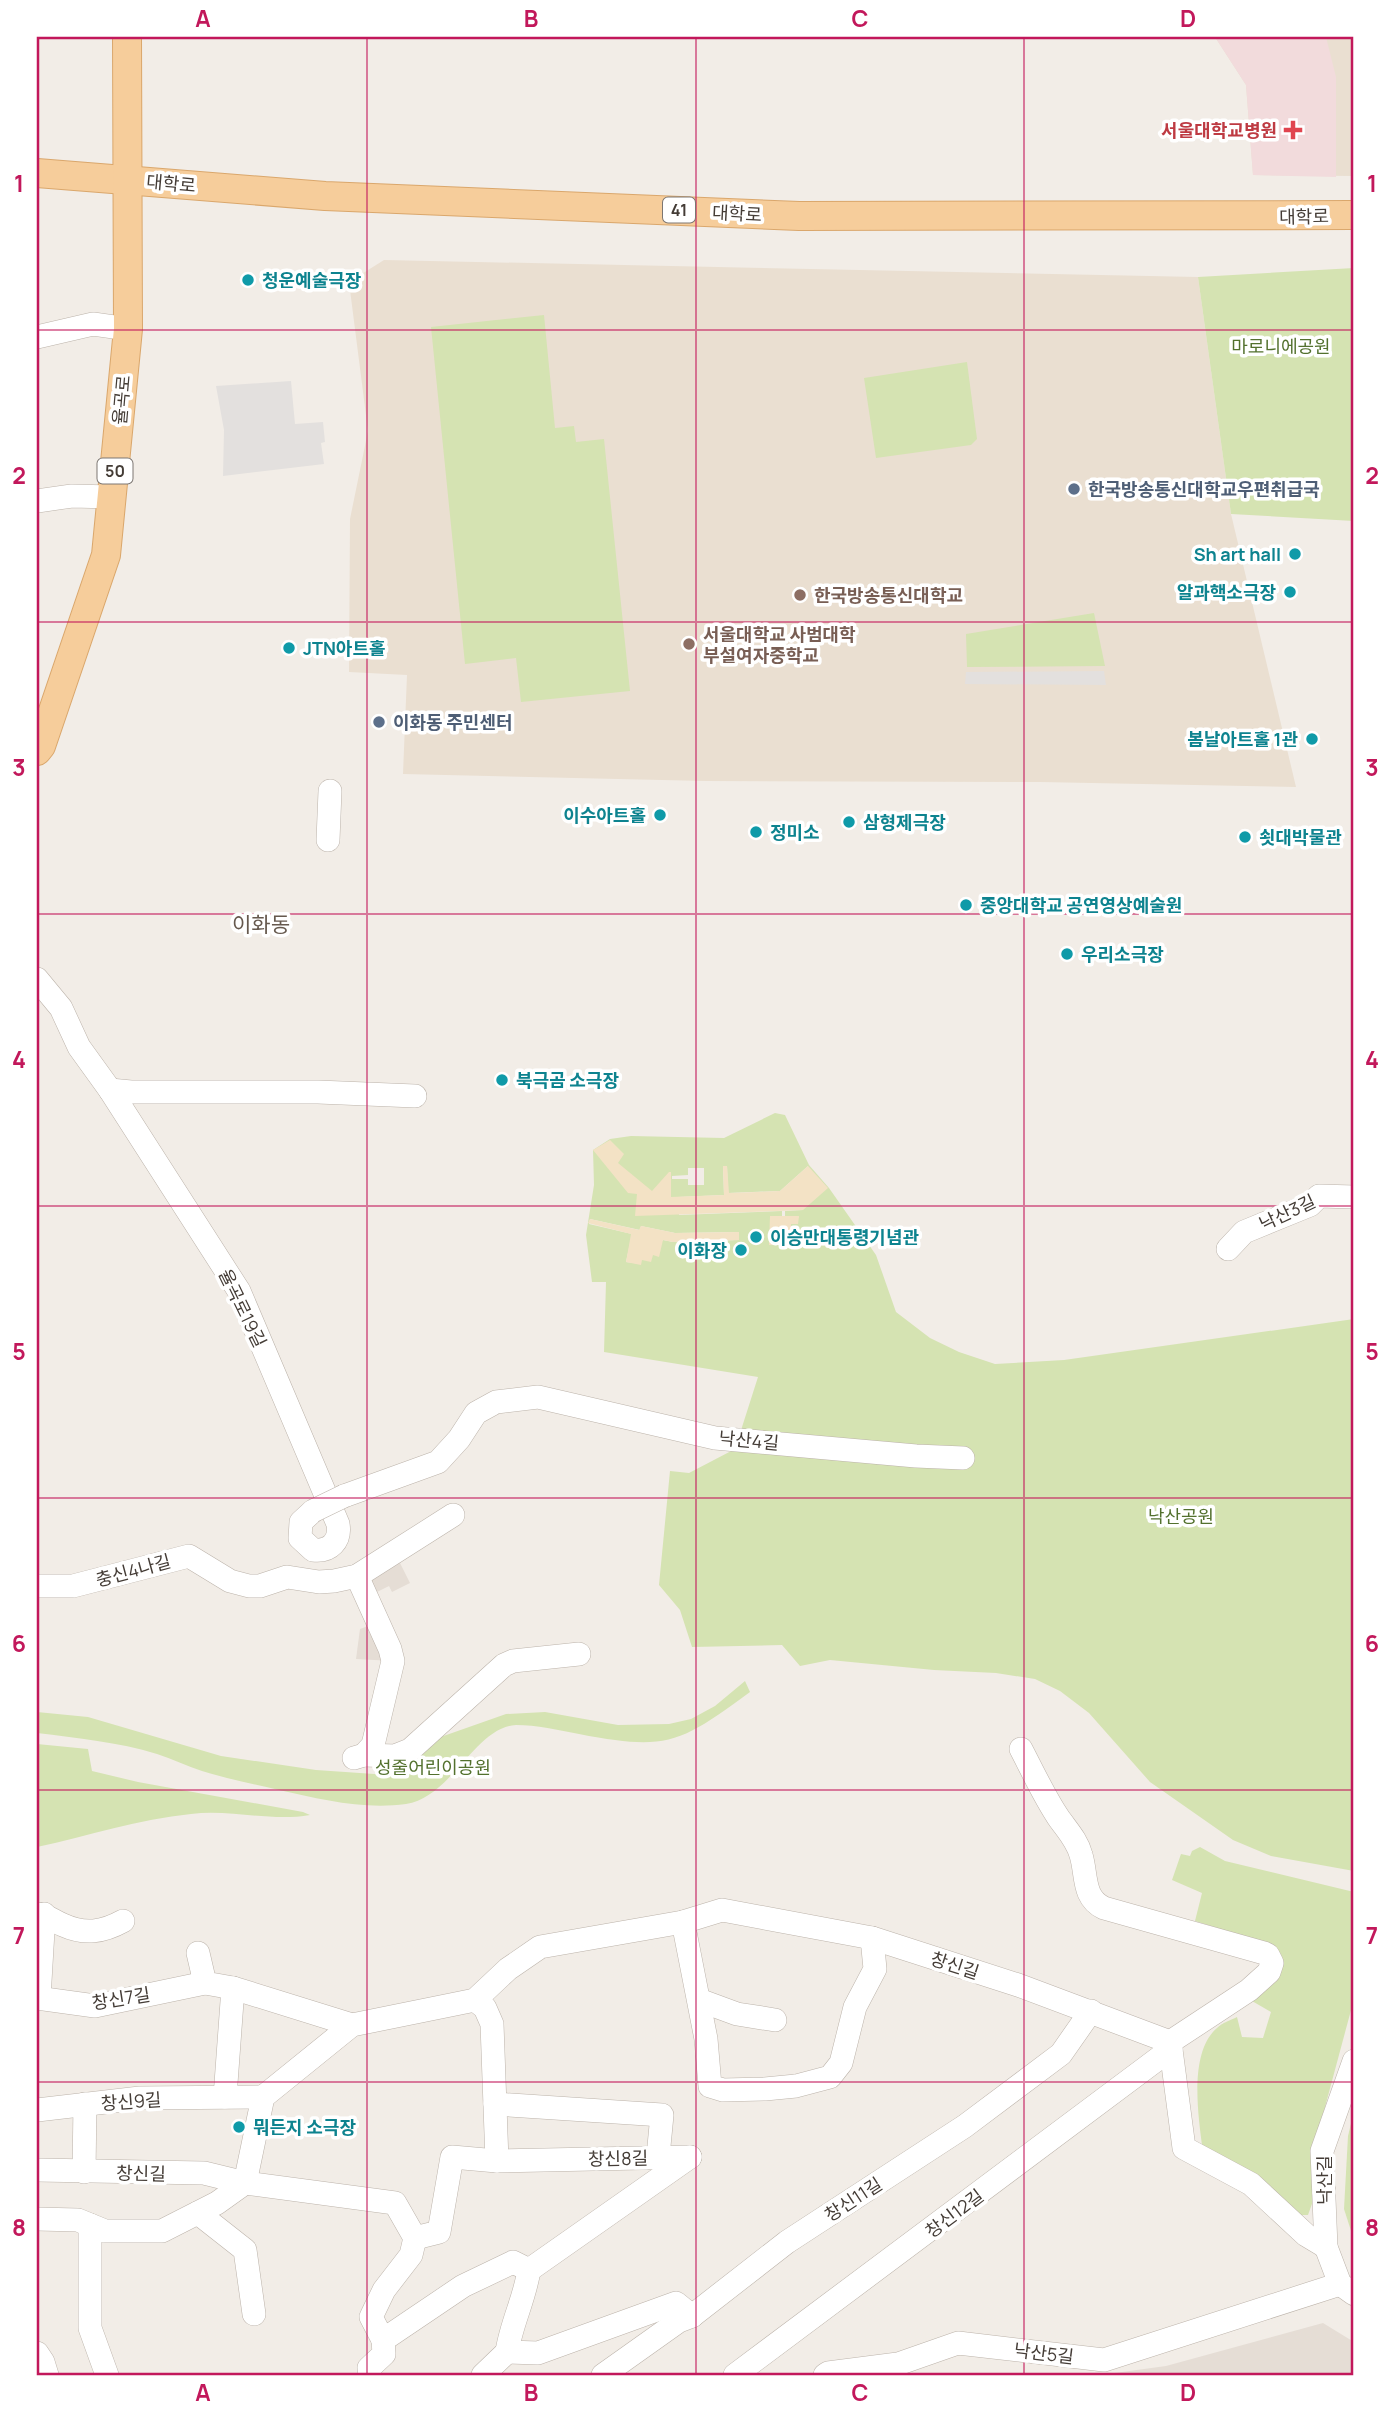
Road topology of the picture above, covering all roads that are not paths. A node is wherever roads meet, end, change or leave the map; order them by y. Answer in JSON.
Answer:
{"nodes":[{"id":1,"x":127,"y":37,"type":"edge"},
{"id":2,"x":37,"y":173,"type":"edge"},
{"id":3,"x":129,"y":179,"type":"junction"},
{"id":4,"x":1354,"y":215,"type":"edge"},
{"id":5,"x":128,"y":330,"type":"junction"},
{"id":6,"x":37,"y":337,"type":"edge"},
{"id":7,"x":112,"y":497,"type":"junction"},
{"id":8,"x":37,"y":501,"type":"edge"},
{"id":9,"x":37,"y":751,"type":"edge"},
{"id":10,"x":330,"y":791,"type":"dead end"},
{"id":11,"x":328,"y":840,"type":"dead end"},
{"id":12,"x":37,"y":979,"type":"edge"},
{"id":13,"x":110,"y":1090,"type":"junction"},
{"id":14,"x":415,"y":1096,"type":"dead end"},
{"id":15,"x":1354,"y":1197,"type":"edge"},
{"id":16,"x":1228,"y":1249,"type":"dead end"},
{"id":17,"x":538,"y":1396,"type":"joint"},
{"id":18,"x":963,"y":1458,"type":"dead end"},
{"id":19,"x":453,"y":1515,"type":"dead end"},
{"id":20,"x":357,"y":1576,"type":"junction"},
{"id":21,"x":37,"y":1586,"type":"edge"},
{"id":22,"x":579,"y":1654,"type":"dead end"},
{"id":23,"x":435,"y":1739,"type":"dead end"},
{"id":24,"x":1021,"y":1749,"type":"dead end"},
{"id":25,"x":410,"y":1750,"type":"junction"},
{"id":26,"x":41,"y":1914,"type":"edge"},
{"id":27,"x":123,"y":1921,"type":"dead end"},
{"id":28,"x":683,"y":1922,"type":"junction"},
{"id":29,"x":872,"y":1938,"type":"junction"},
{"id":30,"x":198,"y":1953,"type":"dead end"},
{"id":31,"x":205,"y":1983,"type":"junction"},
{"id":32,"x":233,"y":1988,"type":"junction"},
{"id":33,"x":38,"y":1998,"type":"edge"},
{"id":34,"x":475,"y":2000,"type":"junction"},
{"id":35,"x":699,"y":2000,"type":"junction"},
{"id":36,"x":1091,"y":2011,"type":"junction"},
{"id":37,"x":775,"y":2020,"type":"dead end"},
{"id":38,"x":352,"y":2025,"type":"junction"},
{"id":39,"x":1171,"y":2046,"type":"junction"},
{"id":40,"x":1354,"y":2060,"type":"edge"},
{"id":41,"x":225,"y":2097,"type":"junction"},
{"id":42,"x":263,"y":2097,"type":"junction"},
{"id":43,"x":85,"y":2104,"type":"junction"},
{"id":44,"x":495,"y":2104,"type":"junction"},
{"id":45,"x":37,"y":2110,"type":"edge"},
{"id":46,"x":659,"y":2146,"type":"dead end"},
{"id":47,"x":497,"y":2161,"type":"junction"},
{"id":48,"x":37,"y":2169,"type":"edge"},
{"id":49,"x":84,"y":2172,"type":"junction"},
{"id":50,"x":245,"y":2183,"type":"junction"},
{"id":51,"x":198,"y":2213,"type":"junction"},
{"id":52,"x":37,"y":2219,"type":"edge"},
{"id":53,"x":90,"y":2225,"type":"junction"},
{"id":54,"x":415,"y":2238,"type":"junction"},
{"id":55,"x":1326,"y":2247,"type":"junction"},
{"id":56,"x":530,"y":2270,"type":"junction"},
{"id":57,"x":1347,"y":2289,"type":"edge"},
{"id":58,"x":254,"y":2314,"type":"dead end"},
{"id":59,"x":692,"y":2316,"type":"junction"},
{"id":60,"x":383,"y":2340,"type":"junction"},
{"id":61,"x":507,"y":2352,"type":"junction"},
{"id":62,"x":37,"y":2353,"type":"edge"},
{"id":63,"x":47,"y":2375,"type":"edge"},
{"id":64,"x":107,"y":2375,"type":"edge"},
{"id":65,"x":369,"y":2375,"type":"edge"},
{"id":66,"x":483,"y":2375,"type":"edge"},
{"id":67,"x":603,"y":2375,"type":"edge"},
{"id":68,"x":735,"y":2375,"type":"edge"},
{"id":69,"x":825,"y":2375,"type":"edge"}],
"edges":[{"from":1,"to":3,"type":"main road","name":"율곡로","number":"50"},
{"from":2,"to":3,"type":"main road","name":"대학로","number":"41"},
{"from":3,"to":4,"type":"main road","name":"대학로","number":"41"},
{"from":3,"to":5,"type":"main road","name":"율곡로","number":"50"},
{"from":5,"to":6,"type":"street"},
{"from":5,"to":7,"type":"main road","name":"율곡로","number":"50"},
{"from":7,"to":8,"type":"street"},
{"from":7,"to":9,"type":"main road","name":"율곡로","number":"50"},
{"from":10,"to":11,"type":"street"},
{"from":12,"to":13,"type":"street","name":"율곡로19길"},
{"from":13,"to":14,"type":"street"},
{"from":13,"to":17,"type":"street","name":"율곡로19길","bridge":true},
{"from":15,"to":16,"type":"street","name":"낙산3길"},
{"from":17,"to":18,"type":"street","name":"낙산4길"},
{"from":19,"to":20,"type":"street","name":"충신4나길"},
{"from":20,"to":21,"type":"street","name":"충신4나길"},
{"from":20,"to":25,"type":"street"},
{"from":22,"to":25,"type":"street"},
{"from":23,"to":25,"type":"street"},
{"from":24,"to":39,"type":"street","name":"창신12길"},
{"from":26,"to":27,"type":"street"},
{"from":26,"to":33,"type":"street"},
{"from":28,"to":29,"type":"street","name":"창신길"},
{"from":28,"to":34,"type":"street","name":"창신길"},
{"from":28,"to":35,"type":"street"},
{"from":29,"to":35,"type":"street"},
{"from":29,"to":36,"type":"street","name":"창신길"},
{"from":30,"to":31,"type":"street"},
{"from":31,"to":32,"type":"street"},
{"from":31,"to":33,"type":"street","name":"창신7길"},
{"from":32,"to":38,"type":"street"},
{"from":32,"to":41,"type":"street"},
{"from":34,"to":38,"type":"street"},
{"from":34,"to":44,"type":"street"},
{"from":35,"to":37,"type":"street"},
{"from":36,"to":39,"type":"street","name":"창신길"},
{"from":36,"to":59,"type":"street","name":"창신11길"},
{"from":38,"to":42,"type":"street"},
{"from":39,"to":55,"type":"street"},
{"from":39,"to":68,"type":"street","name":"창신12길"},
{"from":40,"to":55,"type":"street","name":"낙산길"},
{"from":41,"to":42,"type":"street","name":"창신9길"},
{"from":41,"to":43,"type":"street","name":"창신9길"},
{"from":42,"to":50,"type":"street"},
{"from":43,"to":45,"type":"street","name":"창신9길"},
{"from":43,"to":49,"type":"street"},
{"from":44,"to":46,"type":"street"},
{"from":44,"to":47,"type":"street"},
{"from":47,"to":54,"type":"street","name":"창신8길"},
{"from":47,"to":56,"type":"street","name":"창신8길"},
{"from":48,"to":49,"type":"street","name":"창신길"},
{"from":49,"to":50,"type":"street","name":"창신길"},
{"from":50,"to":51,"type":"street"},
{"from":50,"to":54,"type":"street"},
{"from":51,"to":53,"type":"street"},
{"from":51,"to":58,"type":"street"},
{"from":52,"to":53,"type":"street"},
{"from":53,"to":64,"type":"street"},
{"from":54,"to":60,"type":"street"},
{"from":55,"to":57,"type":"street","name":"낙산길"},
{"from":56,"to":60,"type":"street"},
{"from":56,"to":61,"type":"street"},
{"from":57,"to":69,"type":"street","name":"낙산5길"},
{"from":59,"to":61,"type":"street"},
{"from":59,"to":67,"type":"street","name":"창신11길"},
{"from":60,"to":65,"type":"street"},
{"from":61,"to":66,"type":"street"},
{"from":62,"to":63,"type":"street"}]}
